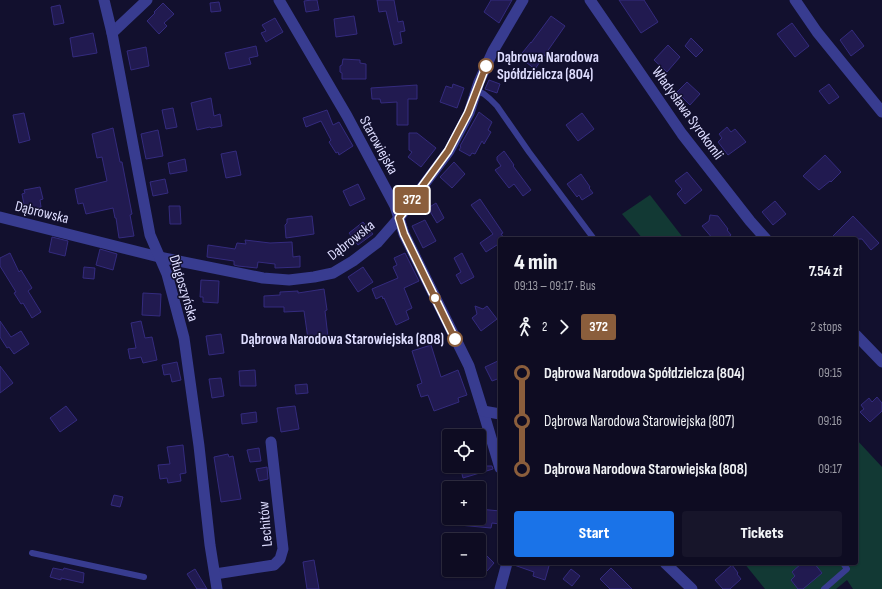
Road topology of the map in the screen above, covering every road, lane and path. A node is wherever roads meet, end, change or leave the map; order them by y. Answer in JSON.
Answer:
{"nodes":[{"id":1,"x":104,"y":0,"type":"edge"},
{"id":2,"x":147,"y":0,"type":"edge"},
{"id":3,"x":279,"y":0,"type":"edge"},
{"id":4,"x":523,"y":0,"type":"edge"},
{"id":5,"x":590,"y":0,"type":"edge"},
{"id":6,"x":795,"y":0,"type":"edge"},
{"id":7,"x":112,"y":33,"type":"junction"},
{"id":8,"x":476,"y":90,"type":"junction"},
{"id":9,"x":882,"y":112,"type":"edge"},
{"id":10,"x":0,"y":217,"type":"edge"},
{"id":11,"x":399,"y":218,"type":"junction"},
{"id":12,"x":593,"y":237,"type":"edge"},
{"id":13,"x":764,"y":237,"type":"edge"},
{"id":14,"x":159,"y":257,"type":"junction"},
{"id":15,"x":858,"y":337,"type":"edge"},
{"id":16,"x":882,"y":362,"type":"edge"},
{"id":17,"x":483,"y":411,"type":"junction"},
{"id":18,"x":498,"y":414,"type":"edge"},
{"id":19,"x":271,"y":442,"type":"dead end"},
{"id":20,"x":498,"y":461,"type":"edge"},
{"id":21,"x":32,"y":553,"type":"dead end"},
{"id":22,"x":506,"y":565,"type":"edge"},
{"id":23,"x":667,"y":565,"type":"edge"},
{"id":24,"x":844,"y":565,"type":"edge"},
{"id":25,"x":215,"y":574,"type":"junction"},
{"id":26,"x":144,"y":577,"type":"dead end"},
{"id":27,"x":217,"y":589,"type":"edge"},
{"id":28,"x":500,"y":589,"type":"edge"},
{"id":29,"x":692,"y":589,"type":"edge"},
{"id":30,"x":824,"y":589,"type":"edge"}],
"edges":[{"from":1,"to":7,"type":"street","name":"Długoszyńska"},
{"from":2,"to":7,"type":"street"},
{"from":3,"to":11,"type":"street","name":"Starowiejska"},
{"from":4,"to":8,"type":"street","name":"Dąbrowska"},
{"from":5,"to":13,"type":"street","name":"Władysława Syrokomli"},
{"from":6,"to":9,"type":"street"},
{"from":7,"to":14,"type":"street","name":"Długoszyńska"},
{"from":8,"to":11,"type":"street","name":"Dąbrowska"},
{"from":8,"to":12,"type":"lane"},
{"from":10,"to":14,"type":"street","name":"Dąbrowska"},
{"from":11,"to":14,"type":"street","name":"Dąbrowska"},
{"from":11,"to":17,"type":"street","name":"Starowiejska"},
{"from":14,"to":25,"type":"street","name":"Długoszyńska"},
{"from":15,"to":16,"type":"street"},
{"from":17,"to":18,"type":"street"},
{"from":17,"to":20,"type":"street","name":"Starowiejska"},
{"from":19,"to":25,"type":"street","name":"Lechitów"},
{"from":21,"to":26,"type":"lane"},
{"from":22,"to":28,"type":"street"},
{"from":23,"to":29,"type":"street"},
{"from":24,"to":30,"type":"lane"},
{"from":25,"to":27,"type":"street","name":"Długoszyńska"}]}
